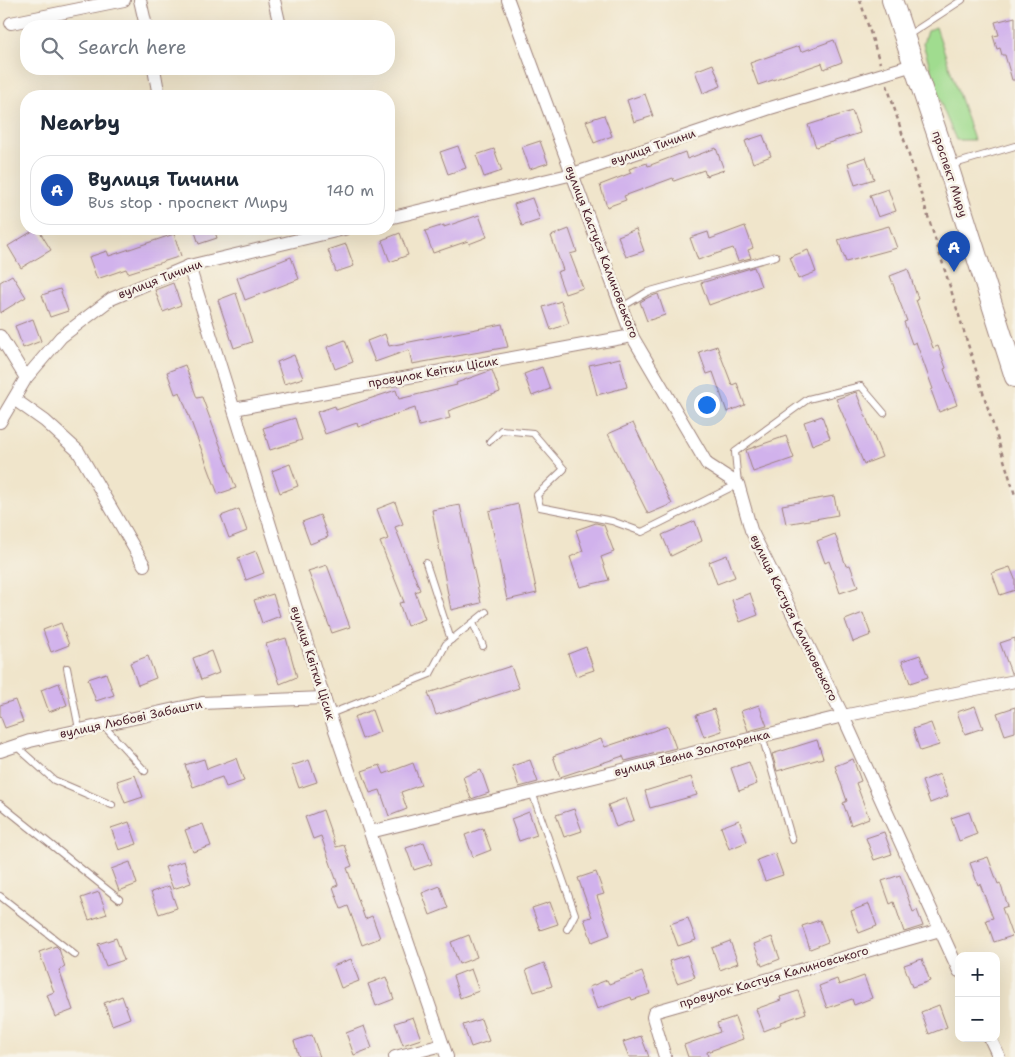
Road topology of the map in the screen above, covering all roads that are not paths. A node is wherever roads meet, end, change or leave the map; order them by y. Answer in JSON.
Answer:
{"nodes":[{"id":1,"x":124,"y":0,"type":"edge"},
{"id":2,"x":140,"y":0,"type":"edge"},
{"id":3,"x":274,"y":0,"type":"edge"},
{"id":4,"x":508,"y":0,"type":"edge"},
{"id":5,"x":892,"y":0,"type":"edge"},
{"id":6,"x":962,"y":0,"type":"edge"},
{"id":7,"x":25,"y":20,"type":"edge"},
{"id":8,"x":145,"y":20,"type":"edge"},
{"id":9,"x":279,"y":20,"type":"edge"},
{"id":10,"x":20,"y":21,"type":"edge"},
{"id":11,"x":10,"y":23,"type":"dead end"},
{"id":12,"x":904,"y":38,"type":"junction"},
{"id":13,"x":913,"y":65,"type":"junction"},
{"id":14,"x":155,"y":75,"type":"edge"},
{"id":15,"x":158,"y":90,"type":"edge"},
{"id":16,"x":1015,"y":146,"type":"edge"},
{"id":17,"x":948,"y":166,"type":"junction"},
{"id":18,"x":573,"y":174,"type":"junction"},
{"id":19,"x":395,"y":217,"type":"edge"},
{"id":20,"x":319,"y":235,"type":"edge"},
{"id":21,"x":776,"y":256,"type":"dead end"},
{"id":22,"x":188,"y":266,"type":"junction"},
{"id":23,"x":622,"y":307,"type":"junction"},
{"id":24,"x":0,"y":336,"type":"edge"},
{"id":25,"x":632,"y":336,"type":"junction"},
{"id":26,"x":26,"y":378,"type":"junction"},
{"id":27,"x":1015,"y":378,"type":"edge"},
{"id":28,"x":14,"y":399,"type":"junction"},
{"id":29,"x":234,"y":409,"type":"junction"},
{"id":30,"x":884,"y":413,"type":"dead end"},
{"id":31,"x":0,"y":422,"type":"edge"},
{"id":32,"x":490,"y":441,"type":"dead end"},
{"id":33,"x":738,"y":484,"type":"junction"},
{"id":34,"x":426,"y":563,"type":"dead end"},
{"id":35,"x":144,"y":566,"type":"dead end"},
{"id":36,"x":486,"y":612,"type":"dead end"},
{"id":37,"x":473,"y":623,"type":"junction"},
{"id":38,"x":451,"y":640,"type":"junction"},
{"id":39,"x":483,"y":646,"type":"dead end"},
{"id":40,"x":67,"y":668,"type":"dead end"},
{"id":41,"x":1015,"y":681,"type":"edge"},
{"id":42,"x":324,"y":698,"type":"junction"},
{"id":43,"x":330,"y":714,"type":"junction"},
{"id":44,"x":843,"y":716,"type":"junction"},
{"id":45,"x":102,"y":724,"type":"junction"},
{"id":46,"x":79,"y":729,"type":"junction"},
{"id":47,"x":762,"y":736,"type":"junction"},
{"id":48,"x":16,"y":746,"type":"junction"},
{"id":49,"x":0,"y":752,"type":"edge"},
{"id":50,"x":145,"y":771,"type":"dead end"},
{"id":51,"x":532,"y":792,"type":"junction"},
{"id":52,"x":0,"y":804,"type":"edge"},
{"id":53,"x":112,"y":804,"type":"dead end"},
{"id":54,"x":370,"y":832,"type":"junction"},
{"id":55,"x":792,"y":840,"type":"dead end"},
{"id":56,"x":0,"y":896,"type":"edge"},
{"id":57,"x":119,"y":899,"type":"dead end"},
{"id":58,"x":567,"y":929,"type":"dead end"},
{"id":59,"x":940,"y":930,"type":"junction"},
{"id":60,"x":75,"y":955,"type":"dead end"},
{"id":61,"x":955,"y":962,"type":"edge"},
{"id":62,"x":992,"y":1042,"type":"edge"},
{"id":63,"x":445,"y":1051,"type":"edge"},
{"id":64,"x":395,"y":1057,"type":"edge"},
{"id":65,"x":665,"y":1057,"type":"edge"},
{"id":66,"x":999,"y":1057,"type":"edge"}],
"edges":[{"from":1,"to":7,"type":"street"},
{"from":2,"to":8,"type":"street"},
{"from":3,"to":9,"type":"street"},
{"from":4,"to":18,"type":"street","name":"вулиця Кастуся Калиновського"},
{"from":5,"to":12,"type":"main road","name":"проспект Миру"},
{"from":6,"to":12,"type":"lane"},
{"from":10,"to":11,"type":"street"},
{"from":12,"to":13,"type":"main road","name":"проспект Миру"},
{"from":13,"to":17,"type":"main road","name":"проспект Миру"},
{"from":13,"to":18,"type":"street","name":"вулиця Тичини"},
{"from":14,"to":15,"type":"street"},
{"from":16,"to":17,"type":"lane"},
{"from":17,"to":27,"type":"main road","name":"проспект Миру"},
{"from":18,"to":19,"type":"street","name":"вулиця Тичини"},
{"from":18,"to":23,"type":"street","name":"вулиця Кастуся Калиновського"},
{"from":20,"to":22,"type":"street","name":"вулиця Тичини"},
{"from":21,"to":23,"type":"lane"},
{"from":22,"to":26,"type":"street","name":"вулиця Тичини"},
{"from":22,"to":29,"type":"street","name":"вулиця Квітки Цісик"},
{"from":23,"to":25,"type":"street","name":"вулиця Кастуся Калиновського"},
{"from":24,"to":26,"type":"street"},
{"from":25,"to":29,"type":"street","name":"провулок Квітки Цісик"},
{"from":25,"to":33,"type":"street","name":"вулиця Кастуся Калиновського"},
{"from":26,"to":28,"type":"street","name":"вулиця Тичини"},
{"from":28,"to":31,"type":"street","name":"вулиця Тичини"},
{"from":28,"to":35,"type":"street"},
{"from":29,"to":42,"type":"street","name":"вулиця Квітки Цісик"},
{"from":30,"to":33,"type":"lane"},
{"from":32,"to":33,"type":"lane"},
{"from":33,"to":44,"type":"street","name":"вулиця Кастуся Калиновського"},
{"from":34,"to":38,"type":"lane"},
{"from":36,"to":37,"type":"lane"},
{"from":37,"to":38,"type":"lane"},
{"from":37,"to":39,"type":"lane"},
{"from":38,"to":43,"type":"lane"},
{"from":40,"to":46,"type":"lane"},
{"from":41,"to":44,"type":"street","name":"вулиця Івана Золотаренка"},
{"from":42,"to":43,"type":"street","name":"вулиця Квітки Цісик"},
{"from":42,"to":45,"type":"street","name":"вулиця Любові Забашти"},
{"from":43,"to":54,"type":"street","name":"вулиця Квітки Цісик"},
{"from":44,"to":47,"type":"street","name":"вулиця Івана Золотаренка"},
{"from":44,"to":59,"type":"street","name":"вулиця Кастуся Калиновського"},
{"from":45,"to":46,"type":"street","name":"вулиця Любові Забашти"},
{"from":45,"to":50,"type":"lane"},
{"from":46,"to":48,"type":"street","name":"вулиця Любові Забашти"},
{"from":47,"to":51,"type":"street","name":"вулиця Івана Золотаренка"},
{"from":47,"to":55,"type":"lane"},
{"from":48,"to":49,"type":"street","name":"вулиця Любові Забашти"},
{"from":48,"to":53,"type":"lane"},
{"from":51,"to":54,"type":"street","name":"вулиця Івана Золотаренка"},
{"from":51,"to":58,"type":"lane"},
{"from":52,"to":57,"type":"lane"},
{"from":54,"to":63,"type":"street","name":"вулиця Квітки Цісик"},
{"from":56,"to":60,"type":"lane"},
{"from":59,"to":61,"type":"street","name":"вулиця Кастуся Калиновського"},
{"from":59,"to":65,"type":"street","name":"провулок Кастуся Калиновського"},
{"from":62,"to":66,"type":"street"},
{"from":63,"to":64,"type":"street"}]}
